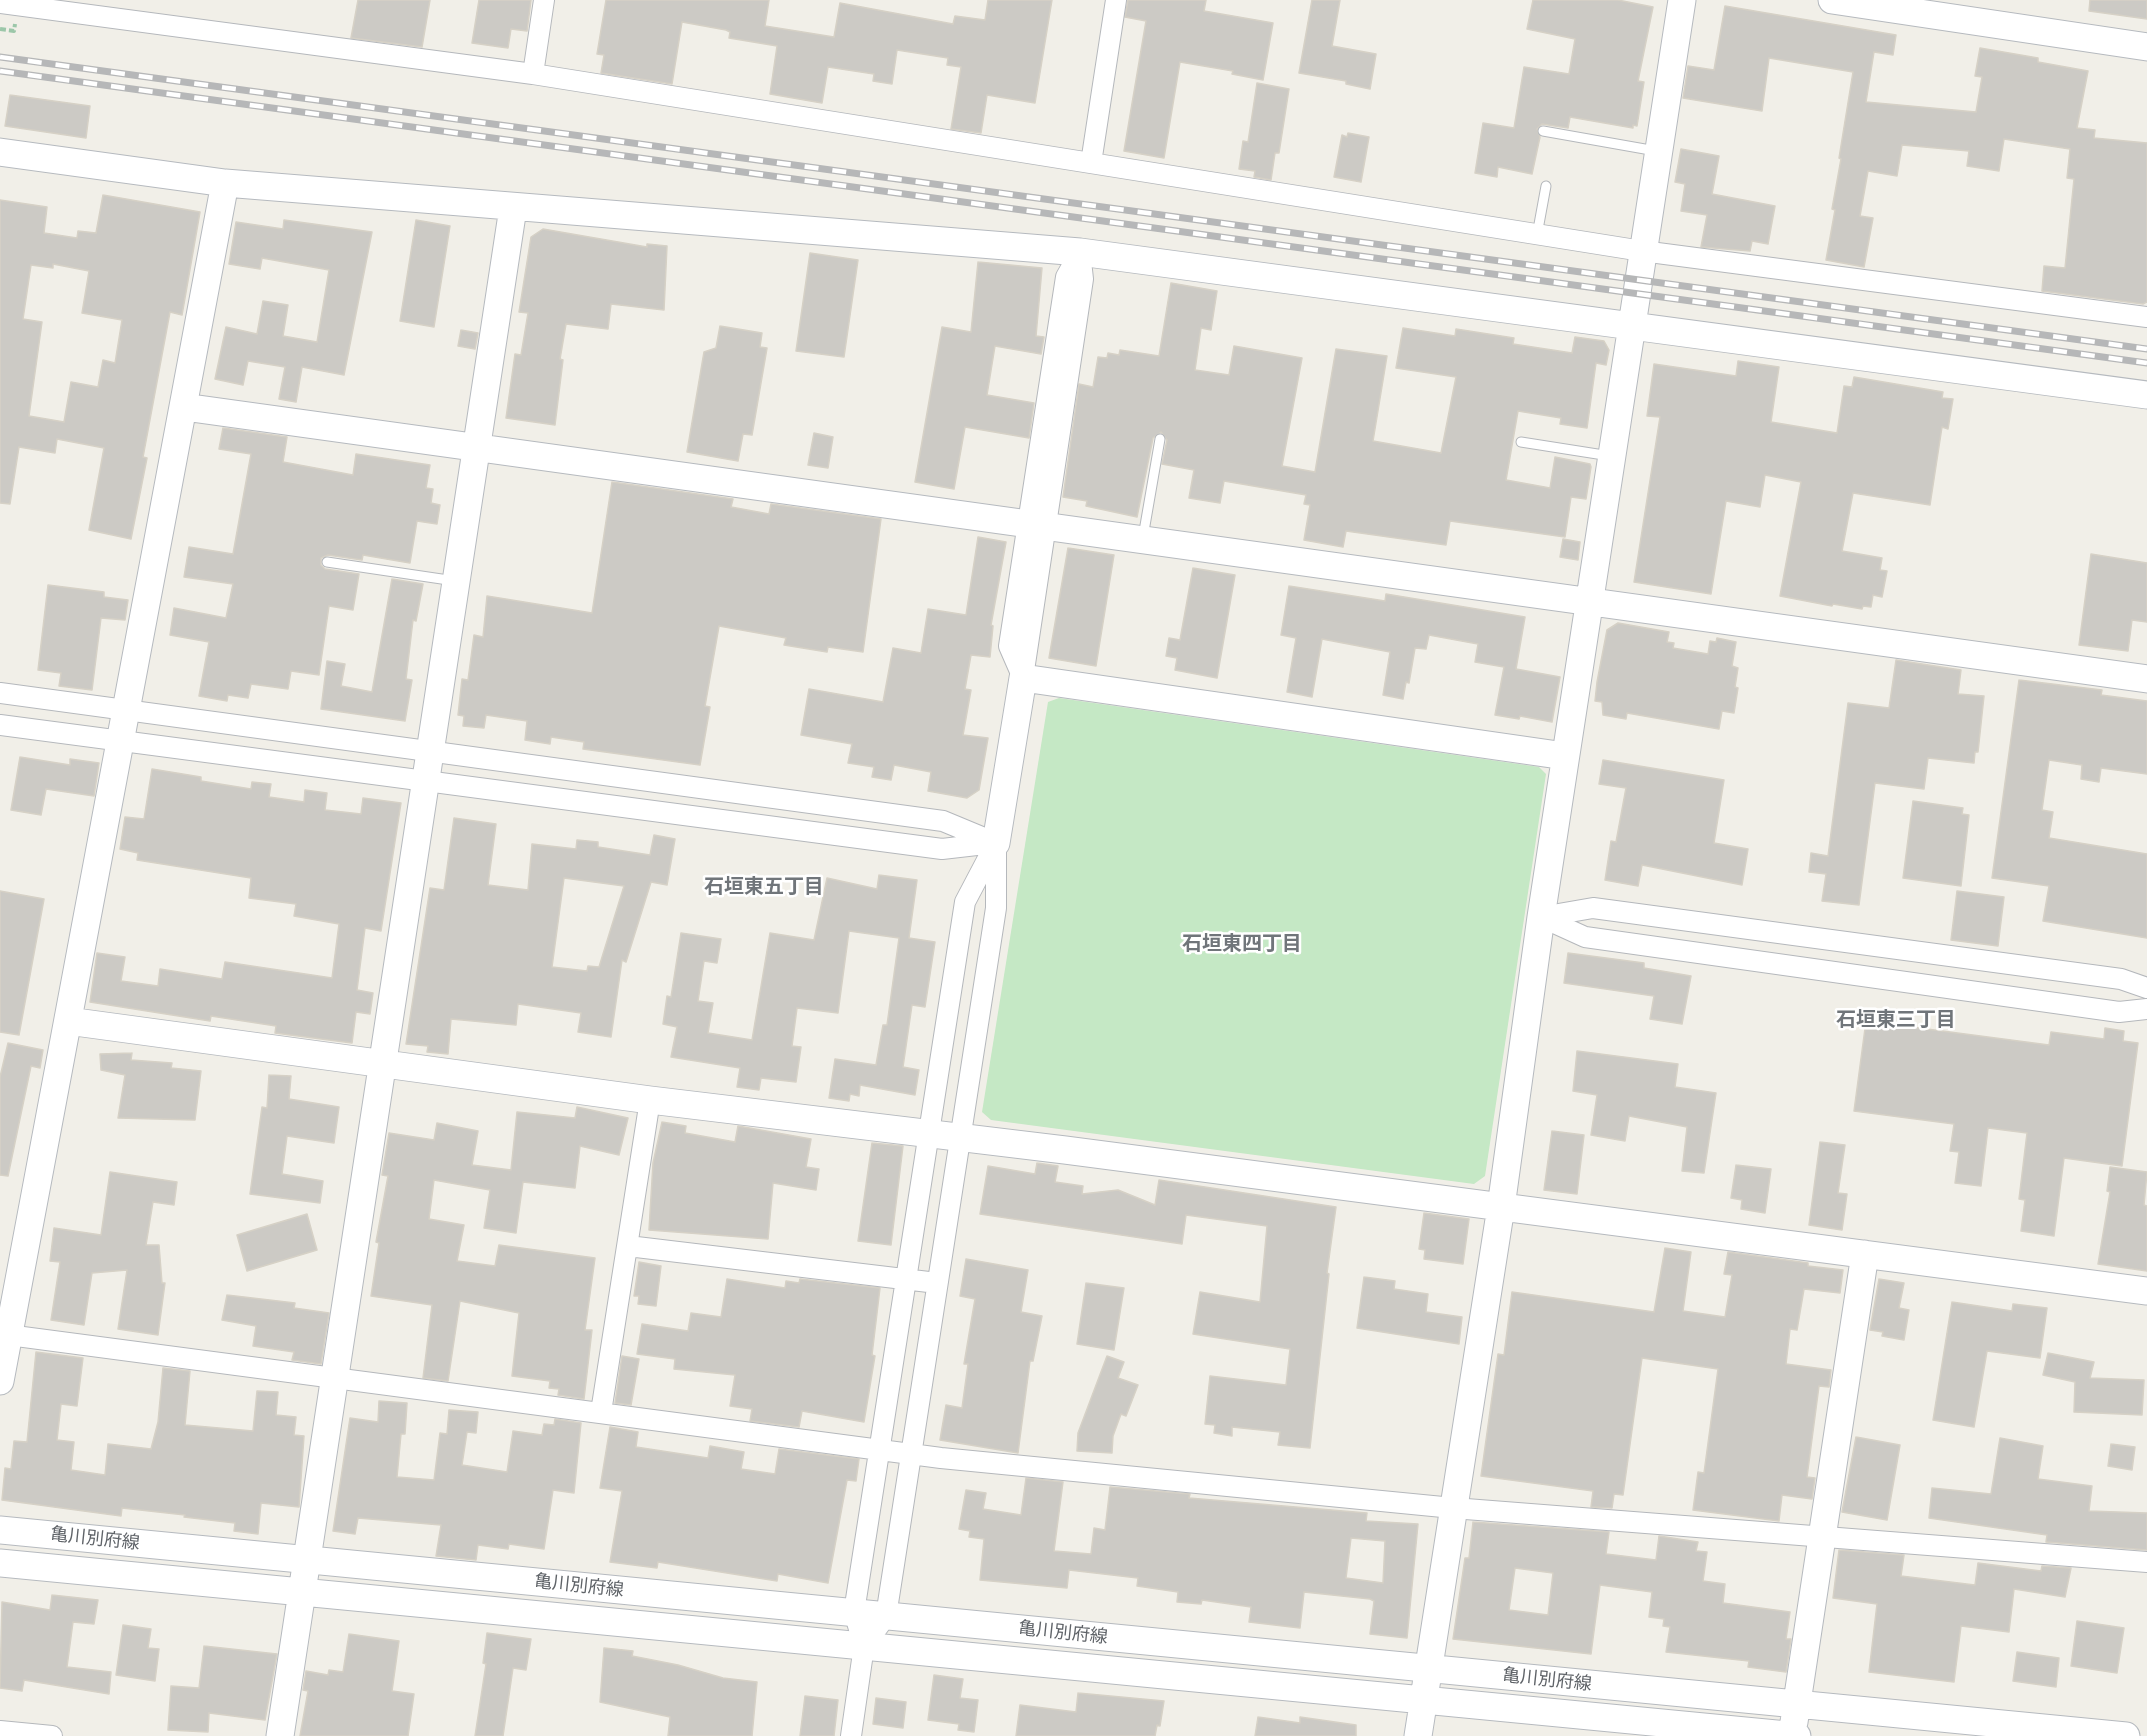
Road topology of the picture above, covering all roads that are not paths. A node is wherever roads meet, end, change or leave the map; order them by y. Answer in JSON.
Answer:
{"nodes":[{"id":1,"x":544,"y":0,"type":"edge"},
{"id":2,"x":1116,"y":0,"type":"edge"},
{"id":3,"x":1682,"y":0,"type":"edge"},
{"id":4,"x":1832,"y":0,"type":"edge"},
{"id":5,"x":0,"y":3,"type":"edge"},
{"id":6,"x":1900,"y":5,"type":"edge"},
{"id":7,"x":2147,"y":47,"type":"edge"},
{"id":8,"x":533,"y":74,"type":"junction"},
{"id":9,"x":1543,"y":131,"type":"dead end"},
{"id":10,"x":1658,"y":151,"type":"junction"},
{"id":11,"x":0,"y":152,"type":"edge"},
{"id":12,"x":1091,"y":164,"type":"junction"},
{"id":13,"x":225,"y":183,"type":"junction"},
{"id":14,"x":1546,"y":186,"type":"dead end"},
{"id":15,"x":513,"y":208,"type":"junction"},
{"id":16,"x":1537,"y":235,"type":"junction"},
{"id":17,"x":1642,"y":251,"type":"junction"},
{"id":18,"x":1080,"y":252,"type":"junction"},
{"id":19,"x":2147,"y":317,"type":"edge"},
{"id":20,"x":1633,"y":324,"type":"junction"},
{"id":21,"x":2147,"y":395,"type":"edge"},
{"id":22,"x":184,"y":407,"type":"junction"},
{"id":23,"x":1160,"y":440,"type":"dead end"},
{"id":24,"x":1521,"y":442,"type":"dead end"},
{"id":25,"x":476,"y":449,"type":"junction"},
{"id":26,"x":1613,"y":457,"type":"junction"},
{"id":27,"x":1038,"y":525,"type":"junction"},
{"id":28,"x":1143,"y":540,"type":"junction"},
{"id":29,"x":327,"y":562,"type":"dead end"},
{"id":30,"x":455,"y":581,"type":"junction"},
{"id":31,"x":1591,"y":602,"type":"junction"},
{"id":32,"x":1023,"y":678,"type":"junction"},
{"id":33,"x":2147,"y":679,"type":"edge"},
{"id":34,"x":0,"y":693,"type":"edge"},
{"id":35,"x":127,"y":709,"type":"junction"},
{"id":36,"x":0,"y":725,"type":"edge"},
{"id":37,"x":121,"y":741,"type":"junction"},
{"id":38,"x":430,"y":750,"type":"junction"},
{"id":39,"x":1565,"y":756,"type":"junction"},
{"id":40,"x":425,"y":782,"type":"junction"},
{"id":41,"x":996,"y":843,"type":"junction"},
{"id":42,"x":1541,"y":917,"type":"junction"},
{"id":43,"x":2147,"y":988,"type":"edge"},
{"id":44,"x":2147,"y":1009,"type":"edge"},
{"id":45,"x":68,"y":1021,"type":"junction"},
{"id":46,"x":383,"y":1064,"type":"junction"},
{"id":47,"x":650,"y":1100,"type":"junction"},
{"id":48,"x":929,"y":1134,"type":"junction"},
{"id":49,"x":960,"y":1138,"type":"junction"},
{"id":50,"x":1501,"y":1207,"type":"junction"},
{"id":51,"x":628,"y":1246,"type":"junction"},
{"id":52,"x":1865,"y":1254,"type":"junction"},
{"id":53,"x":907,"y":1279,"type":"junction"},
{"id":54,"x":937,"y":1282,"type":"junction"},
{"id":55,"x":2147,"y":1291,"type":"edge"},
{"id":56,"x":4,"y":1334,"type":"edge"},
{"id":57,"x":335,"y":1380,"type":"junction"},
{"id":58,"x":0,"y":1381,"type":"edge"},
{"id":59,"x":601,"y":1412,"type":"junction"},
{"id":60,"x":880,"y":1450,"type":"junction"},
{"id":61,"x":911,"y":1454,"type":"junction"},
{"id":62,"x":1453,"y":1508,"type":"junction"},
{"id":63,"x":0,"y":1530,"type":"edge"},
{"id":64,"x":1821,"y":1537,"type":"junction"},
{"id":65,"x":307,"y":1559,"type":"junction"},
{"id":66,"x":2147,"y":1562,"type":"edge"},
{"id":67,"x":0,"y":1563,"type":"edge"},
{"id":68,"x":302,"y":1592,"type":"junction"},
{"id":69,"x":854,"y":1612,"type":"junction"},
{"id":70,"x":886,"y":1616,"type":"junction"},
{"id":71,"x":864,"y":1646,"type":"junction"},
{"id":72,"x":1428,"y":1668,"type":"junction"},
{"id":73,"x":1423,"y":1700,"type":"junction"},
{"id":74,"x":1796,"y":1704,"type":"junction"},
{"id":75,"x":0,"y":1731,"type":"edge"},
{"id":76,"x":52,"y":1736,"type":"edge"},
{"id":77,"x":280,"y":1736,"type":"edge"},
{"id":78,"x":851,"y":1736,"type":"edge"},
{"id":79,"x":1418,"y":1736,"type":"edge"},
{"id":80,"x":1792,"y":1736,"type":"edge"},
{"id":81,"x":1797,"y":1736,"type":"edge"},
{"id":82,"x":2126,"y":1736,"type":"edge"}],
"edges":[{"from":1,"to":8,"type":"street"},
{"from":2,"to":12,"type":"street"},
{"from":3,"to":10,"type":"street"},
{"from":4,"to":6,"type":"street"},
{"from":5,"to":8,"type":"street"},
{"from":6,"to":7,"type":"street"},
{"from":8,"to":12,"type":"street"},
{"from":9,"to":10,"type":"lane"},
{"from":10,"to":17,"type":"street"},
{"from":11,"to":13,"type":"street"},
{"from":12,"to":16,"type":"street"},
{"from":13,"to":15,"type":"street"},
{"from":13,"to":22,"type":"street"},
{"from":14,"to":16,"type":"lane"},
{"from":15,"to":18,"type":"street"},
{"from":15,"to":25,"type":"street"},
{"from":16,"to":17,"type":"street"},
{"from":17,"to":19,"type":"street"},
{"from":17,"to":20,"type":"street"},
{"from":18,"to":20,"type":"street"},
{"from":18,"to":27,"type":"street"},
{"from":20,"to":21,"type":"street"},
{"from":20,"to":26,"type":"street"},
{"from":22,"to":25,"type":"street"},
{"from":22,"to":35,"type":"street"},
{"from":23,"to":28,"type":"lane"},
{"from":24,"to":26,"type":"lane"},
{"from":25,"to":27,"type":"street"},
{"from":25,"to":30,"type":"street"},
{"from":26,"to":31,"type":"street"},
{"from":27,"to":28,"type":"street"},
{"from":27,"to":32,"type":"street"},
{"from":28,"to":31,"type":"street"},
{"from":29,"to":30,"type":"lane"},
{"from":30,"to":38,"type":"street"},
{"from":31,"to":33,"type":"street"},
{"from":31,"to":39,"type":"street"},
{"from":32,"to":39,"type":"street"},
{"from":32,"to":41,"type":"street"},
{"from":34,"to":35,"type":"street"},
{"from":35,"to":37,"type":"street"},
{"from":35,"to":38,"type":"street"},
{"from":36,"to":37,"type":"street"},
{"from":37,"to":40,"type":"street"},
{"from":37,"to":45,"type":"street"},
{"from":38,"to":40,"type":"street"},
{"from":38,"to":41,"type":"street"},
{"from":39,"to":42,"type":"street"},
{"from":40,"to":41,"type":"street"},
{"from":40,"to":46,"type":"street"},
{"from":41,"to":48,"type":"street"},
{"from":41,"to":49,"type":"street"},
{"from":42,"to":43,"type":"street"},
{"from":42,"to":44,"type":"street"},
{"from":42,"to":50,"type":"street"},
{"from":45,"to":46,"type":"street"},
{"from":45,"to":56,"type":"street"},
{"from":46,"to":47,"type":"street"},
{"from":46,"to":57,"type":"street"},
{"from":47,"to":48,"type":"street"},
{"from":47,"to":51,"type":"street"},
{"from":48,"to":49,"type":"street"},
{"from":48,"to":53,"type":"street"},
{"from":49,"to":50,"type":"street"},
{"from":49,"to":54,"type":"street"},
{"from":50,"to":52,"type":"street"},
{"from":50,"to":62,"type":"street"},
{"from":51,"to":53,"type":"street"},
{"from":51,"to":59,"type":"street"},
{"from":52,"to":55,"type":"street"},
{"from":52,"to":64,"type":"street"},
{"from":53,"to":54,"type":"street"},
{"from":53,"to":60,"type":"street"},
{"from":54,"to":61,"type":"street"},
{"from":56,"to":57,"type":"street"},
{"from":56,"to":58,"type":"street"},
{"from":57,"to":59,"type":"street"},
{"from":57,"to":65,"type":"street"},
{"from":59,"to":60,"type":"street"},
{"from":60,"to":61,"type":"street"},
{"from":60,"to":69,"type":"street"},
{"from":61,"to":62,"type":"street"},
{"from":61,"to":70,"type":"street"},
{"from":62,"to":64,"type":"street"},
{"from":62,"to":72,"type":"street"},
{"from":63,"to":65,"type":"street","name":"亀川別府線"},
{"from":64,"to":66,"type":"street"},
{"from":64,"to":74,"type":"street"},
{"from":65,"to":68,"type":"street"},
{"from":65,"to":69,"type":"street","name":"亀川別府線"},
{"from":67,"to":68,"type":"street","name":"亀川別府線"},
{"from":68,"to":71,"type":"street","name":"亀川別府線"},
{"from":68,"to":77,"type":"street"},
{"from":69,"to":70,"type":"street","name":"亀川別府線"},
{"from":69,"to":71,"type":"street"},
{"from":70,"to":71,"type":"street"},
{"from":70,"to":72,"type":"street","name":"亀川別府線"},
{"from":71,"to":73,"type":"street","name":"亀川別府線"},
{"from":71,"to":78,"type":"street"},
{"from":72,"to":73,"type":"street"},
{"from":72,"to":74,"type":"street","name":"亀川別府線"},
{"from":73,"to":79,"type":"street"},
{"from":73,"to":80,"type":"street","name":"亀川別府線"},
{"from":74,"to":80,"type":"street"},
{"from":74,"to":82,"type":"street","name":"亀川別府線"},
{"from":75,"to":76,"type":"street"},
{"from":80,"to":81,"type":"street","name":"亀川別府線"}]}
